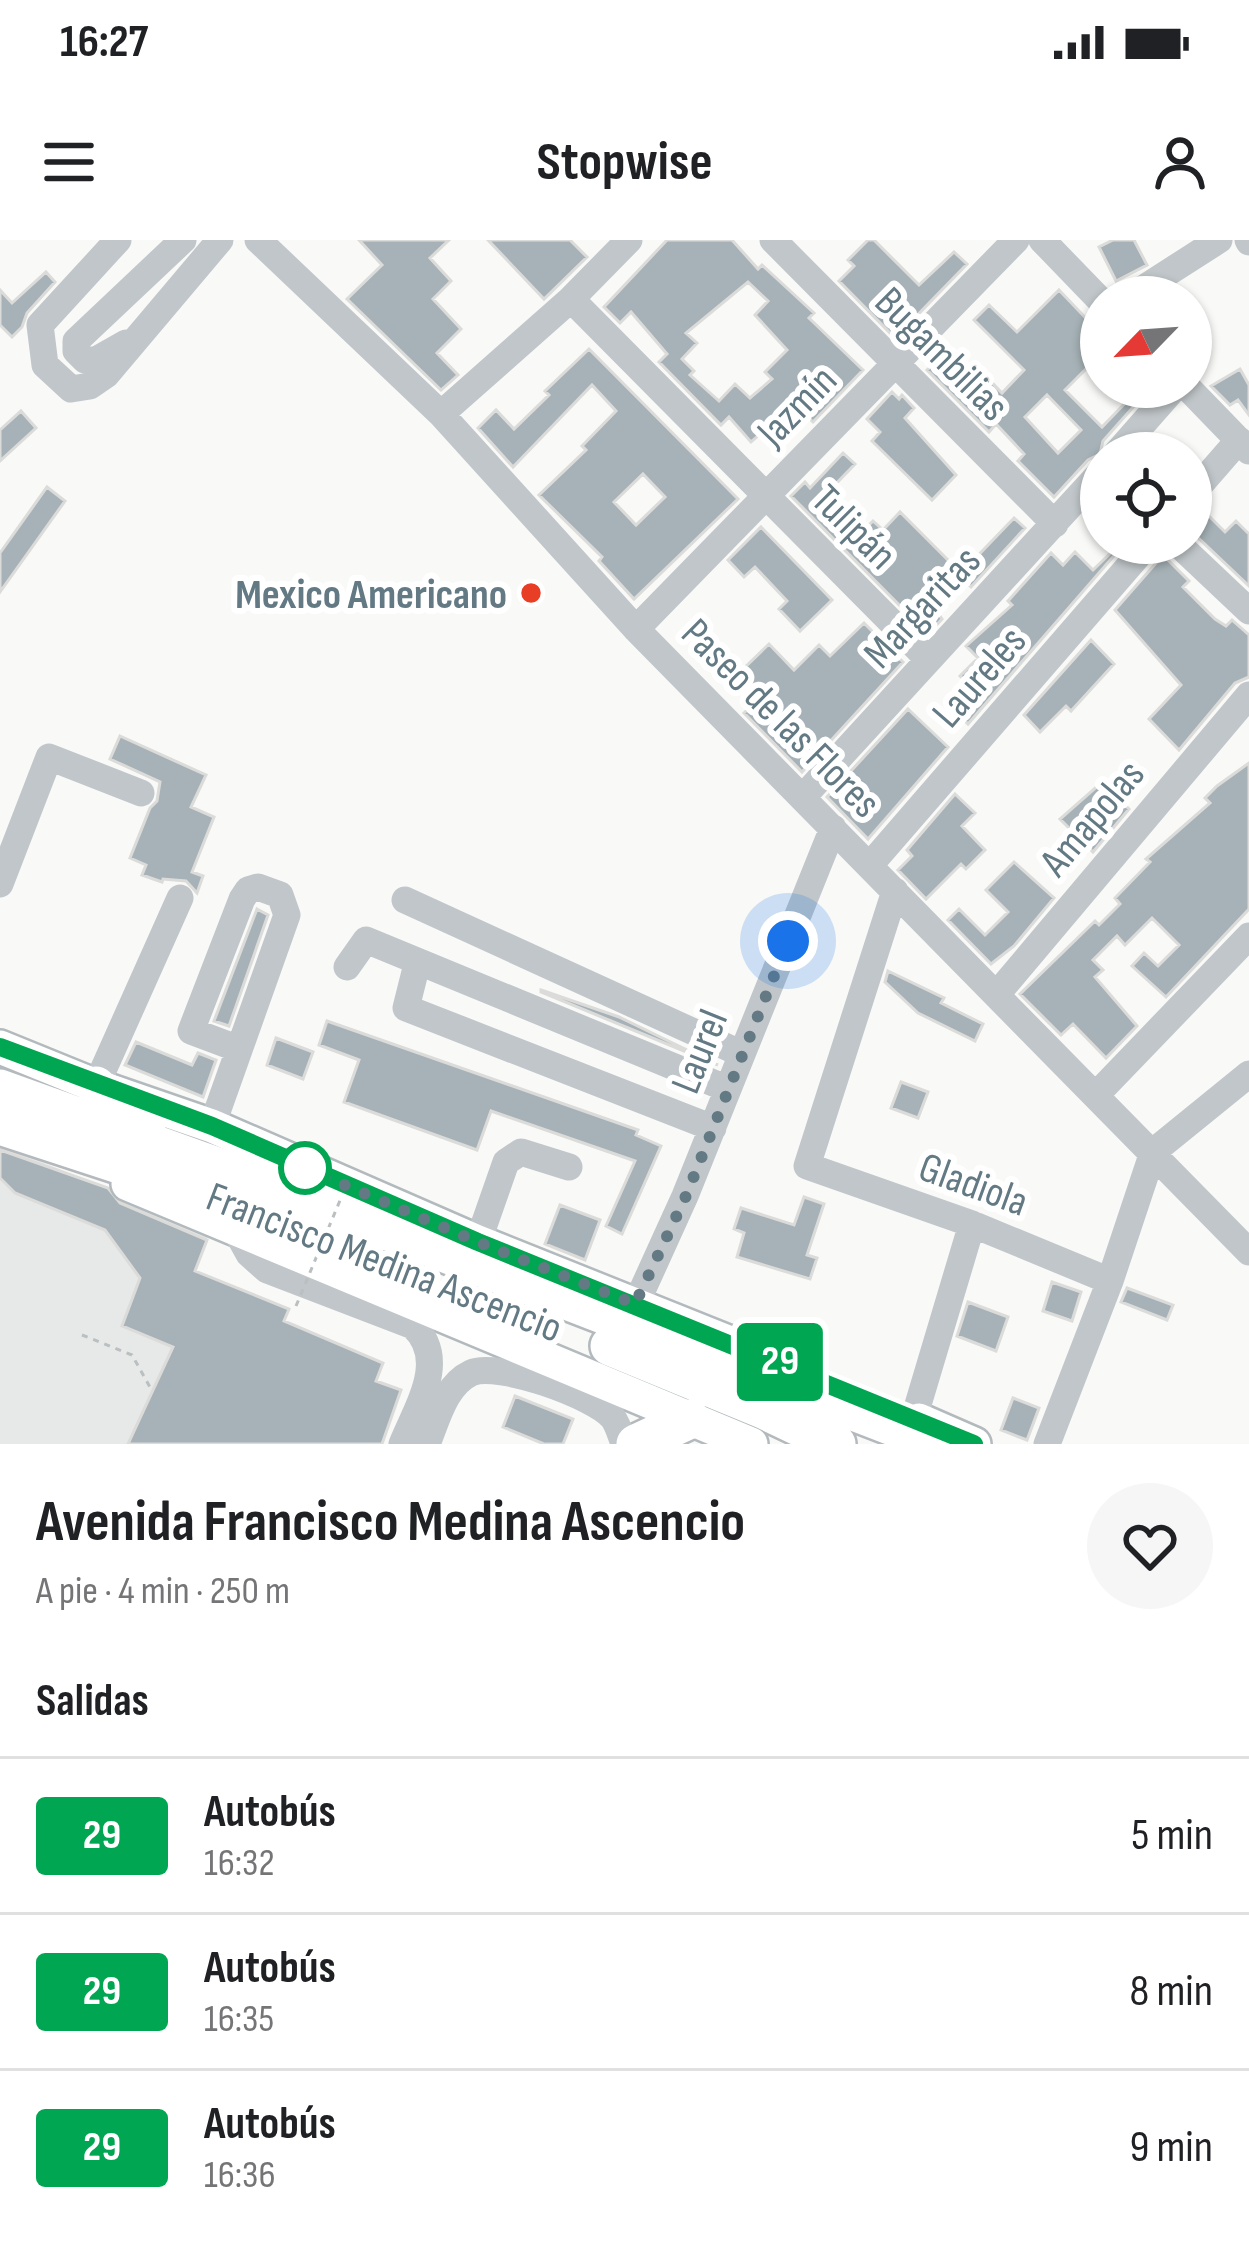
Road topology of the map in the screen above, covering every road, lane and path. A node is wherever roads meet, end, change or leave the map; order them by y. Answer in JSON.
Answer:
{"nodes":[{"id":1,"x":118,"y":240,"type":"edge"},
{"id":2,"x":183,"y":240,"type":"edge"},
{"id":3,"x":220,"y":240,"type":"edge"},
{"id":4,"x":258,"y":240,"type":"edge"},
{"id":5,"x":629,"y":240,"type":"edge"},
{"id":6,"x":773,"y":240,"type":"edge"},
{"id":7,"x":1016,"y":240,"type":"edge"},
{"id":8,"x":1042,"y":240,"type":"edge"},
{"id":9,"x":1219,"y":240,"type":"edge"},
{"id":10,"x":1163,"y":276,"type":"edge"},
{"id":11,"x":1080,"y":279,"type":"edge"},
{"id":12,"x":571,"y":299,"type":"junction"},
{"id":13,"x":140,"y":335,"type":"junction"},
{"id":14,"x":894,"y":365,"type":"junction"},
{"id":15,"x":1157,"y":408,"type":"edge"},
{"id":16,"x":1207,"y":408,"type":"edge"},
{"id":17,"x":441,"y":414,"type":"junction"},
{"id":18,"x":1135,"y":432,"type":"edge"},
{"id":19,"x":1244,"y":446,"type":"edge"},
{"id":20,"x":1212,"y":476,"type":"edge"},
{"id":21,"x":766,"y":495,"type":"junction"},
{"id":22,"x":1080,"y":496,"type":"edge"},
{"id":23,"x":1055,"y":524,"type":"junction"},
{"id":24,"x":1131,"y":564,"type":"edge"},
{"id":25,"x":1199,"y":564,"type":"edge"},
{"id":26,"x":1249,"y":611,"type":"edge"},
{"id":27,"x":636,"y":629,"type":"junction"},
{"id":28,"x":928,"y":658,"type":"junction"},
{"id":29,"x":1249,"y":695,"type":"edge"},
{"id":30,"x":141,"y":793,"type":"dead end"},
{"id":31,"x":803,"y":797,"type":"junction"},
{"id":32,"x":833,"y":828,"type":"junction"},
{"id":33,"x":870,"y":865,"type":"junction"},
{"id":34,"x":0,"y":884,"type":"edge"},
{"id":35,"x":895,"y":891,"type":"junction"},
{"id":36,"x":180,"y":898,"type":"dead end"},
{"id":37,"x":405,"y":900,"type":"dead end"},
{"id":38,"x":1249,"y":937,"type":"edge"},
{"id":39,"x":417,"y":964,"type":"junction"},
{"id":40,"x":347,"y":968,"type":"dead end"},
{"id":41,"x":997,"y":994,"type":"junction"},
{"id":42,"x":607,"y":1040,"type":"junction"},
{"id":43,"x":0,"y":1047,"type":"edge"},
{"id":44,"x":239,"y":1049,"type":"junction"},
{"id":45,"x":742,"y":1054,"type":"junction"},
{"id":46,"x":1249,"y":1074,"type":"edge"},
{"id":47,"x":594,"y":1082,"type":"junction"},
{"id":48,"x":96,"y":1086,"type":"junction"},
{"id":49,"x":0,"y":1088,"type":"edge"},
{"id":50,"x":728,"y":1089,"type":"junction"},
{"id":51,"x":1096,"y":1096,"type":"junction"},
{"id":52,"x":1,"y":1126,"type":"edge"},
{"id":53,"x":212,"y":1126,"type":"junction"},
{"id":54,"x":713,"y":1128,"type":"junction"},
{"id":55,"x":160,"y":1146,"type":"junction"},
{"id":56,"x":1153,"y":1152,"type":"junction"},
{"id":57,"x":569,"y":1167,"type":"dead end"},
{"id":58,"x":351,"y":1174,"type":"dead end"},
{"id":59,"x":972,"y":1224,"type":"junction"},
{"id":60,"x":234,"y":1227,"type":"junction"},
{"id":61,"x":478,"y":1242,"type":"junction"},
{"id":62,"x":1249,"y":1252,"type":"edge"},
{"id":63,"x":1110,"y":1282,"type":"junction"},
{"id":64,"x":635,"y":1304,"type":"junction"},
{"id":65,"x":296,"y":1306,"type":"dead end"},
{"id":66,"x":82,"y":1336,"type":"dead end"},
{"id":67,"x":152,"y":1388,"type":"dead end"},
{"id":68,"x":690,"y":1419,"type":"junction"},
{"id":69,"x":757,"y":1426,"type":"edge"},
{"id":70,"x":926,"y":1431,"type":"edge"},
{"id":71,"x":402,"y":1444,"type":"edge"},
{"id":72,"x":427,"y":1444,"type":"edge"},
{"id":73,"x":624,"y":1444,"type":"edge"},
{"id":74,"x":636,"y":1444,"type":"edge"},
{"id":75,"x":836,"y":1444,"type":"edge"},
{"id":76,"x":974,"y":1444,"type":"edge"},
{"id":77,"x":1047,"y":1444,"type":"edge"}],
"edges":[{"from":1,"to":13,"type":"street"},
{"from":2,"to":13,"type":"street"},
{"from":3,"to":13,"type":"street"},
{"from":4,"to":17,"type":"street","name":"Paseo de las Flores"},
{"from":5,"to":12,"type":"street"},
{"from":6,"to":14,"type":"street","name":"Bugambilias"},
{"from":7,"to":14,"type":"street","name":"Jazmín"},
{"from":8,"to":11,"type":"street"},
{"from":9,"to":10,"type":"street"},
{"from":12,"to":17,"type":"street"},
{"from":12,"to":21,"type":"street","name":"Tulipán"},
{"from":14,"to":21,"type":"street","name":"Jazmín"},
{"from":14,"to":23,"type":"street","name":"Bugambilias"},
{"from":15,"to":18,"type":"street"},
{"from":16,"to":19,"type":"street"},
{"from":17,"to":27,"type":"street","name":"Paseo de las Flores"},
{"from":19,"to":20,"type":"street"},
{"from":21,"to":27,"type":"street","name":"Jazmín"},
{"from":21,"to":28,"type":"street","name":"Tulipán"},
{"from":22,"to":23,"type":"street","name":"Margaritas"},
{"from":23,"to":28,"type":"street","name":"Margaritas"},
{"from":24,"to":33,"type":"street","name":"Laureles"},
{"from":25,"to":26,"type":"street"},
{"from":27,"to":31,"type":"street","name":"Paseo de las Flores"},
{"from":28,"to":31,"type":"street","name":"Margaritas"},
{"from":29,"to":41,"type":"street","name":"Amapolas"},
{"from":30,"to":34,"type":"street"},
{"from":31,"to":32,"type":"street","name":"Paseo de las Flores"},
{"from":32,"to":33,"type":"street","name":"Paseo de las Flores"},
{"from":32,"to":45,"type":"street","name":"Laurel"},
{"from":33,"to":35,"type":"street","name":"Paseo de las Flores"},
{"from":35,"to":41,"type":"street","name":"Paseo de las Flores"},
{"from":35,"to":59,"type":"street","name":"Gladiola"},
{"from":36,"to":48,"type":"street"},
{"from":37,"to":45,"type":"street"},
{"from":38,"to":51,"type":"street"},
{"from":39,"to":40,"type":"street"},
{"from":39,"to":42,"type":"street"},
{"from":39,"to":47,"type":"street"},
{"from":41,"to":51,"type":"street","name":"Paseo de las Flores"},
{"from":42,"to":47,"type":"street"},
{"from":42,"to":50,"type":"street"},
{"from":43,"to":48,"type":"main road","name":"Francisco Medina Ascencio"},
{"from":44,"to":44,"type":"street"},
{"from":44,"to":53,"type":"street"},
{"from":45,"to":50,"type":"street","name":"Laurel"},
{"from":46,"to":56,"type":"street"},
{"from":47,"to":54,"type":"street"},
{"from":48,"to":53,"type":"main road","name":"Francisco Medina Ascencio"},
{"from":48,"to":55,"type":"highway"},
{"from":49,"to":55,"type":"highway","name":"Francisco Medina Ascencio"},
{"from":50,"to":54,"type":"street","name":"Laurel"},
{"from":51,"to":56,"type":"street","name":"Paseo de las Flores"},
{"from":52,"to":60,"type":"main road"},
{"from":52,"to":69,"type":"highway","name":"Francisco Medina Ascencio"},
{"from":53,"to":61,"type":"main road","name":"Francisco Medina Ascencio"},
{"from":54,"to":64,"type":"street","name":"Laurel"},
{"from":55,"to":70,"type":"highway","name":"Francisco Medina Ascencio"},
{"from":56,"to":62,"type":"street","name":"Paseo de las Flores"},
{"from":56,"to":63,"type":"street"},
{"from":57,"to":61,"type":"street"},
{"from":58,"to":65,"type":"path","bridge":true},
{"from":59,"to":63,"type":"street","name":"Gladiola"},
{"from":59,"to":70,"type":"street"},
{"from":60,"to":68,"type":"main road"},
{"from":60,"to":71,"type":"street"},
{"from":61,"to":64,"type":"main road","name":"Francisco Medina Ascencio"},
{"from":63,"to":77,"type":"street"},
{"from":64,"to":70,"type":"main road","name":"Francisco Medina Ascencio"},
{"from":66,"to":67,"type":"path"},
{"from":68,"to":69,"type":"main road"},
{"from":68,"to":74,"type":"highway"},
{"from":69,"to":75,"type":"highway","name":"Francisco Medina Ascencio"},
{"from":70,"to":76,"type":"main road","name":"Francisco Medina Ascencio"},
{"from":72,"to":73,"type":"street"}]}
